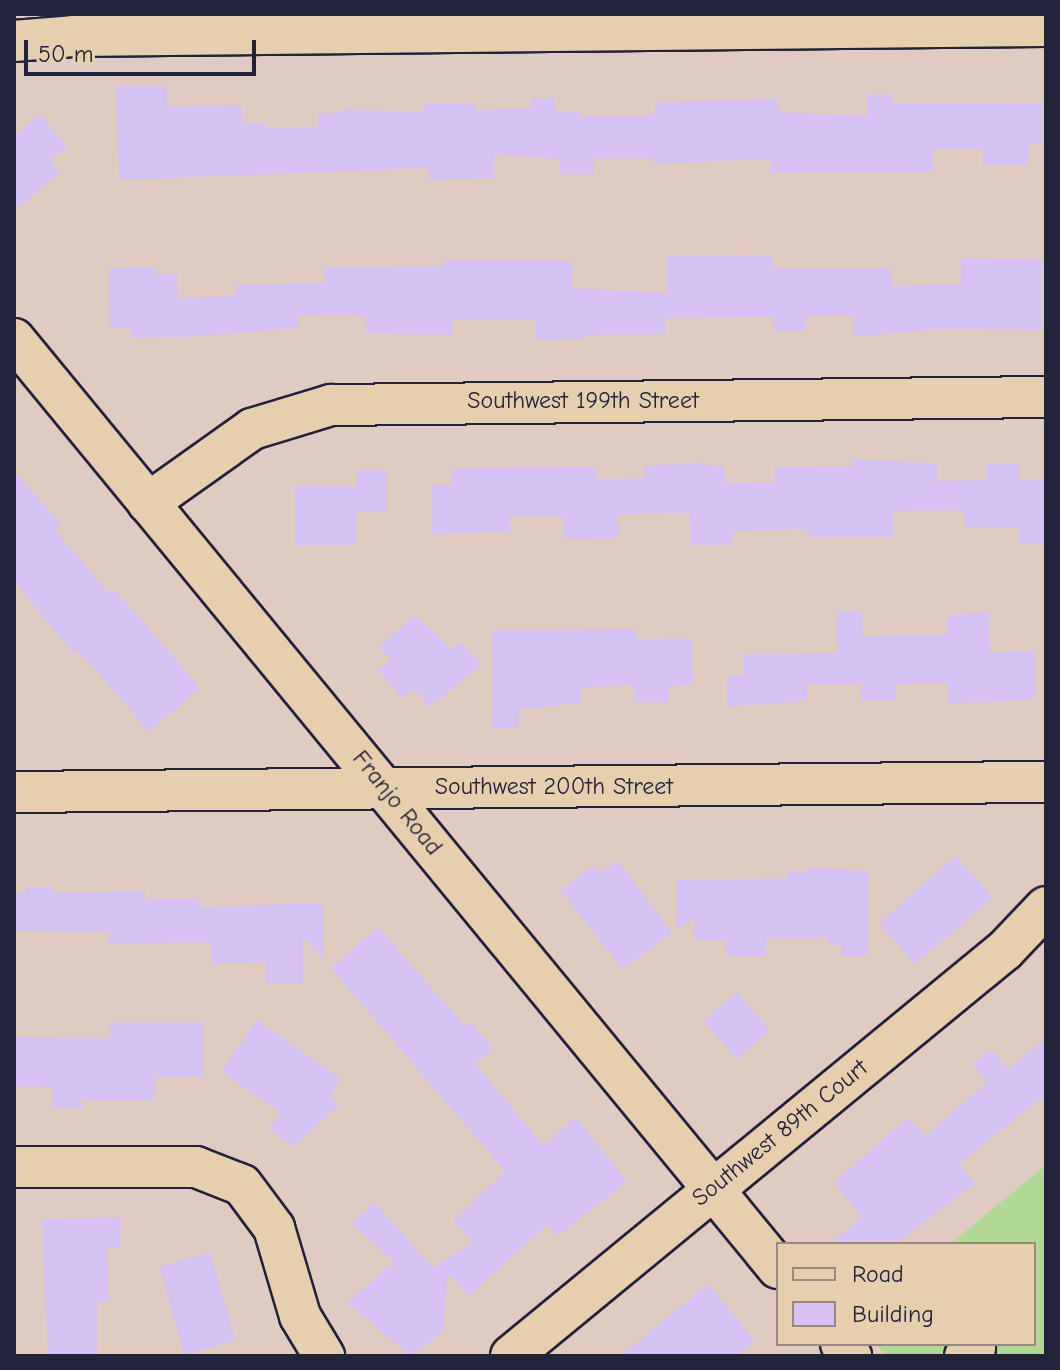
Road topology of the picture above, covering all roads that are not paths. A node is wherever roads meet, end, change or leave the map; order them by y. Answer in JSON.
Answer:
{"nodes":[{"id":1,"x":1046,"y":26,"type":"edge"},
{"id":2,"x":14,"y":41,"type":"edge"},
{"id":3,"x":14,"y":339,"type":"edge"},
{"id":4,"x":1046,"y":397,"type":"edge"},
{"id":5,"x":148,"y":503,"type":"junction"},
{"id":6,"x":1046,"y":782,"type":"edge"},
{"id":7,"x":384,"y":788,"type":"junction"},
{"id":8,"x":14,"y":792,"type":"edge"},
{"id":9,"x":1046,"y":907,"type":"edge"},
{"id":10,"x":14,"y":1167,"type":"edge"},
{"id":11,"x":712,"y":1188,"type":"junction"},
{"id":12,"x":776,"y":1266,"type":"edge"},
{"id":13,"x":324,"y":1356,"type":"edge"},
{"id":14,"x":511,"y":1356,"type":"edge"}],
"edges":[{"from":1,"to":2,"type":"street"},
{"from":3,"to":5,"type":"street","name":"Franjo Road"},
{"from":4,"to":5,"type":"street","name":"Southwest 199th Street"},
{"from":5,"to":7,"type":"street","name":"Franjo Road"},
{"from":6,"to":7,"type":"street","name":"Southwest 200th Street"},
{"from":7,"to":8,"type":"street","name":"Southwest 200th Street"},
{"from":7,"to":11,"type":"street","name":"Franjo Road"},
{"from":9,"to":11,"type":"street","name":"Southwest 89th Court"},
{"from":10,"to":13,"type":"street"},
{"from":11,"to":12,"type":"street","name":"Franjo Road"},
{"from":11,"to":14,"type":"street","name":"Southwest 89th Court"}]}
